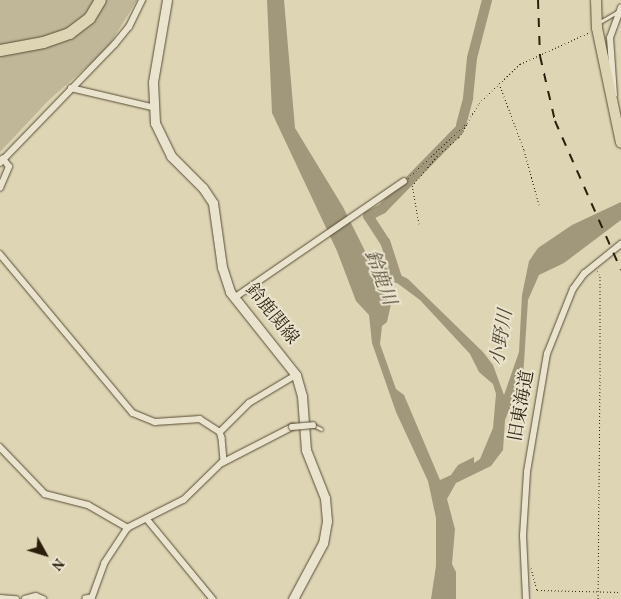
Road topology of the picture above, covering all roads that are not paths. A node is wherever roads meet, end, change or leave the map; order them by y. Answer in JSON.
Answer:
{"nodes":[{"id":1,"x":91,"y":0,"type":"edge"},
{"id":2,"x":100,"y":0,"type":"edge"},
{"id":3,"x":142,"y":0,"type":"edge"},
{"id":4,"x":167,"y":0,"type":"edge"},
{"id":5,"x":596,"y":0,"type":"edge"},
{"id":6,"x":619,"y":10,"type":"edge"},
{"id":7,"x":597,"y":26,"type":"junction"},
{"id":8,"x":0,"y":42,"type":"edge"},
{"id":9,"x":0,"y":50,"type":"edge"},
{"id":10,"x":71,"y":88,"type":"junction"},
{"id":11,"x":612,"y":103,"type":"junction"},
{"id":12,"x":152,"y":107,"type":"junction"},
{"id":13,"x":621,"y":143,"type":"edge"},
{"id":14,"x":2,"y":161,"type":"edge"},
{"id":15,"x":404,"y":181,"type":"road end"},
{"id":16,"x":0,"y":188,"type":"edge"},
{"id":17,"x":621,"y":244,"type":"edge"},
{"id":18,"x":0,"y":254,"type":"edge"},
{"id":19,"x":234,"y":298,"type":"junction"},
{"id":20,"x":296,"y":376,"type":"junction"},
{"id":21,"x":312,"y":425,"type":"joint"},
{"id":22,"x":320,"y":429,"type":"dead end"},
{"id":23,"x":220,"y":432,"type":"junction"},
{"id":24,"x":0,"y":447,"type":"edge"},
{"id":25,"x":220,"y":464,"type":"junction"},
{"id":26,"x":147,"y":519,"type":"junction"},
{"id":27,"x":128,"y":528,"type":"junction"},
{"id":28,"x":0,"y":598,"type":"edge"},
{"id":29,"x":16,"y":599,"type":"edge"},
{"id":30,"x":25,"y":599,"type":"edge"},
{"id":31,"x":43,"y":599,"type":"edge"},
{"id":32,"x":86,"y":599,"type":"edge"},
{"id":33,"x":213,"y":599,"type":"edge"},
{"id":34,"x":293,"y":599,"type":"edge"},
{"id":35,"x":526,"y":599,"type":"edge"}],
"edges":[{"from":1,"to":8,"type":"highway"},
{"from":2,"to":9,"type":"highway"},
{"from":3,"to":10,"type":"street"},
{"from":4,"to":12,"type":"main road","name":"鈴鹿関線"},
{"from":5,"to":7,"type":"highway"},
{"from":6,"to":7,"type":"lane"},
{"from":6,"to":11,"type":"street"},
{"from":7,"to":11,"type":"highway"},
{"from":10,"to":12,"type":"street"},
{"from":10,"to":14,"type":"street"},
{"from":11,"to":13,"type":"highway"},
{"from":12,"to":19,"type":"main road","name":"鈴鹿関線"},
{"from":14,"to":16,"type":"street"},
{"from":15,"to":19,"type":"street"},
{"from":17,"to":35,"type":"street","name":"旧東海道"},
{"from":18,"to":23,"type":"street"},
{"from":19,"to":20,"type":"main road","name":"鈴鹿関線"},
{"from":20,"to":23,"type":"street"},
{"from":20,"to":34,"type":"main road","name":"鈴鹿関線"},
{"from":21,"to":22,"type":"lane"},
{"from":21,"to":25,"type":"street","bridge":true},
{"from":23,"to":25,"type":"street"},
{"from":24,"to":27,"type":"street"},
{"from":25,"to":26,"type":"street"},
{"from":26,"to":27,"type":"street"},
{"from":26,"to":33,"type":"street"},
{"from":27,"to":32,"type":"street"},
{"from":28,"to":29,"type":"street"},
{"from":30,"to":31,"type":"street"}]}
